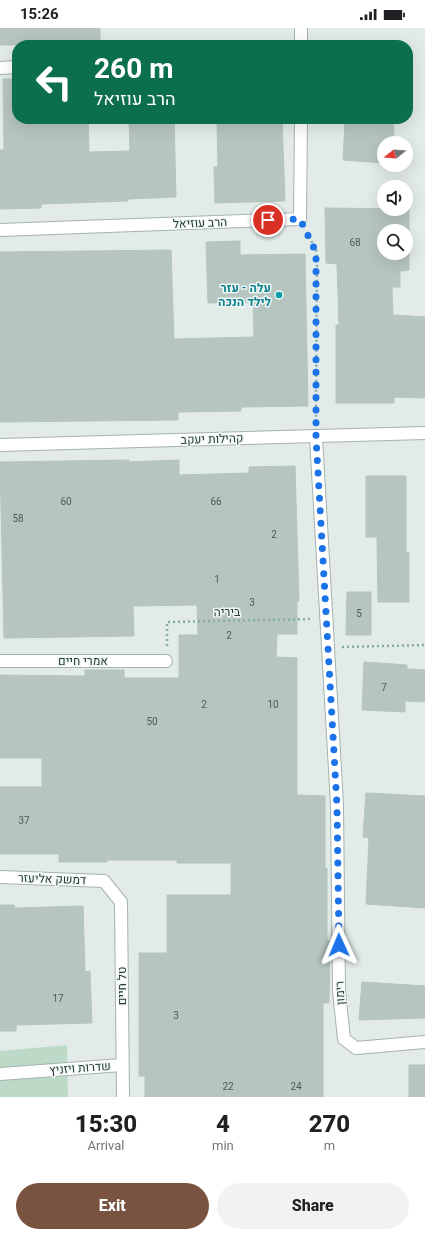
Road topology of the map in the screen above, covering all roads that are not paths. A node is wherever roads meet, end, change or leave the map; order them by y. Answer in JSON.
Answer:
{"nodes":[{"id":1,"x":301,"y":28,"type":"edge"},
{"id":2,"x":301,"y":40,"type":"edge"},
{"id":3,"x":12,"y":67,"type":"edge"},
{"id":4,"x":0,"y":68,"type":"edge"},
{"id":5,"x":301,"y":124,"type":"edge"},
{"id":6,"x":0,"y":230,"type":"edge"},
{"id":7,"x":425,"y":434,"type":"edge"},
{"id":8,"x":316,"y":437,"type":"junction"},
{"id":9,"x":0,"y":446,"type":"edge"},
{"id":10,"x":0,"y":661,"type":"edge"},
{"id":11,"x":166,"y":661,"type":"road end"},
{"id":12,"x":0,"y":877,"type":"edge"},
{"id":13,"x":104,"y":881,"type":"joint"},
{"id":14,"x":425,"y":1042,"type":"edge"},
{"id":15,"x":122,"y":1065,"type":"junction"},
{"id":16,"x":0,"y":1074,"type":"edge"},
{"id":17,"x":123,"y":1097,"type":"edge"}],
"edges":[{"from":1,"to":2,"type":"street"},
{"from":3,"to":4,"type":"street"},
{"from":5,"to":6,"type":"street","name":"הרב עוזיאל"},
{"from":7,"to":8,"type":"street","name":"קהילות יעקב"},
{"from":8,"to":9,"type":"street","name":"קהילות יעקב"},
{"from":8,"to":14,"type":"street","name":"רימון"},
{"from":10,"to":11,"type":"street","name":"אמרי חיים"},
{"from":12,"to":13,"type":"street","name":"דמשק אליעזר"},
{"from":13,"to":15,"type":"street","name":"טל חיים"},
{"from":15,"to":16,"type":"street","name":"שדרות ויזניץ"},
{"from":15,"to":17,"type":"street","name":"טל חיים"}]}
